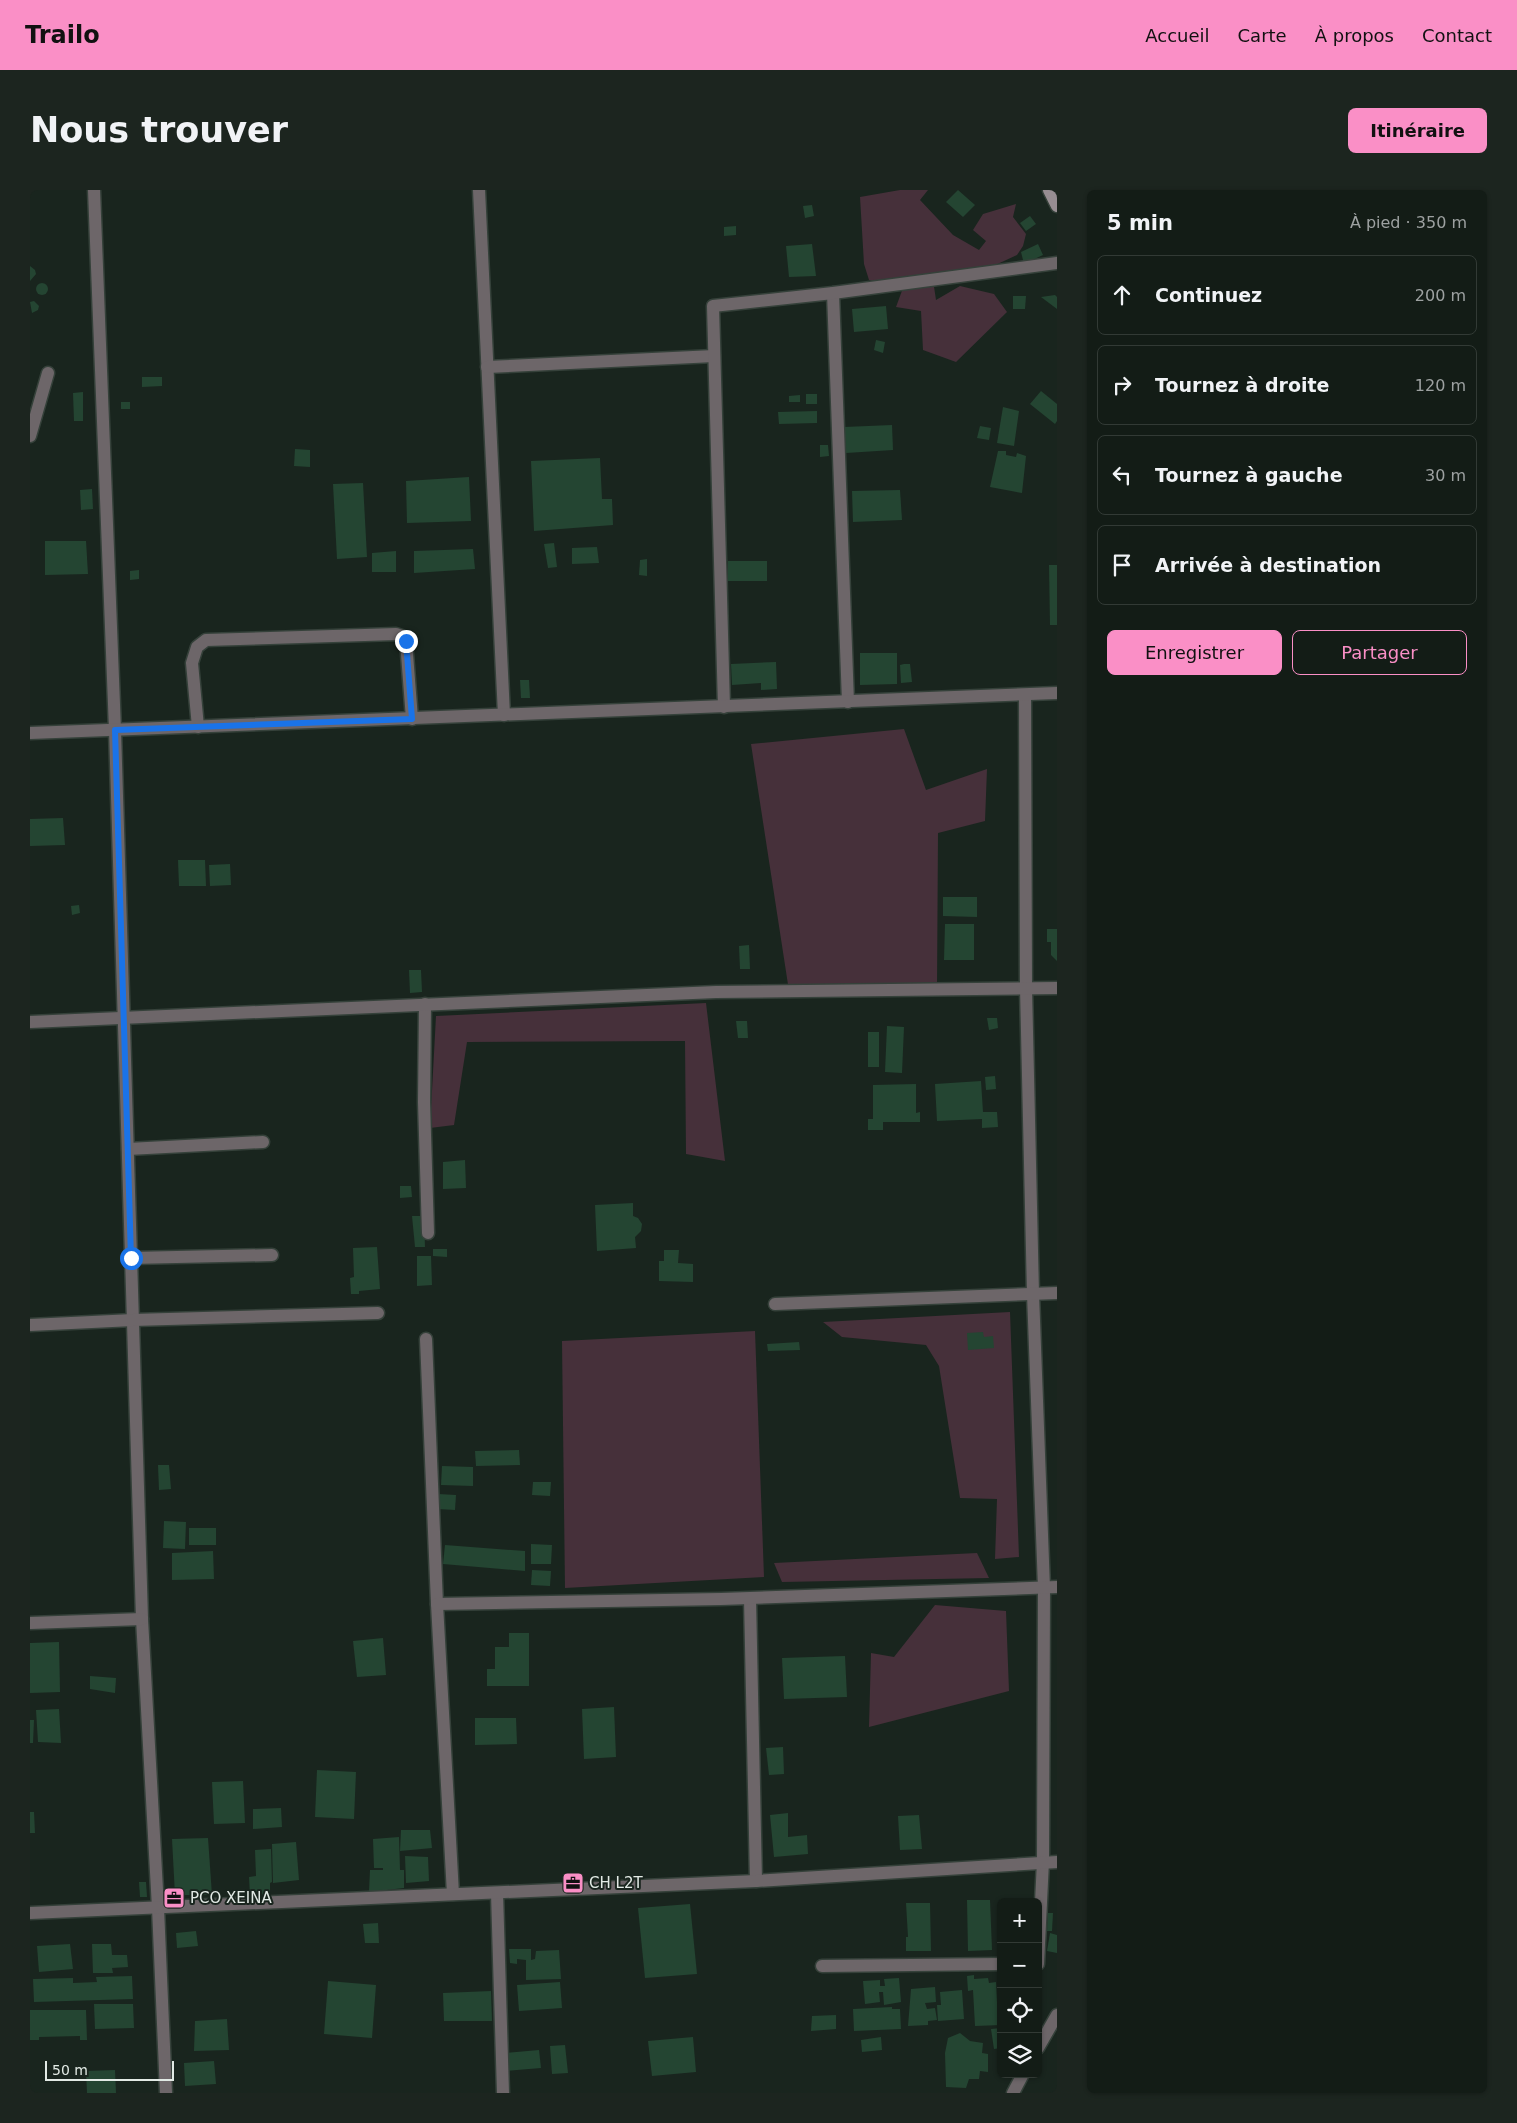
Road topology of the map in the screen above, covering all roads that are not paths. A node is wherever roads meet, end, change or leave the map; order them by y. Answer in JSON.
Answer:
{"nodes":[{"id":1,"x":94,"y":190,"type":"edge"},
{"id":2,"x":479,"y":190,"type":"edge"},
{"id":3,"x":1049,"y":190,"type":"edge"},
{"id":4,"x":1057,"y":206,"type":"edge"},
{"id":5,"x":1057,"y":264,"type":"edge"},
{"id":6,"x":833,"y":293,"type":"junction"},
{"id":7,"x":714,"y":356,"type":"junction"},
{"id":8,"x":487,"y":367,"type":"junction"},
{"id":9,"x":48,"y":373,"type":"dead end"},
{"id":10,"x":30,"y":436,"type":"edge"},
{"id":11,"x":1057,"y":693,"type":"edge"},
{"id":12,"x":1025,"y":695,"type":"junction"},
{"id":13,"x":848,"y":702,"type":"junction"},
{"id":14,"x":724,"y":706,"type":"junction"},
{"id":15,"x":504,"y":715,"type":"junction"},
{"id":16,"x":412,"y":719,"type":"junction"},
{"id":17,"x":198,"y":727,"type":"junction"},
{"id":18,"x":115,"y":730,"type":"junction"},
{"id":19,"x":30,"y":733,"type":"edge"},
{"id":20,"x":1026,"y":988,"type":"junction"},
{"id":21,"x":1057,"y":988,"type":"edge"},
{"id":22,"x":425,"y":1004,"type":"junction"},
{"id":23,"x":124,"y":1017,"type":"junction"},
{"id":24,"x":30,"y":1022,"type":"edge"},
{"id":25,"x":262,"y":1142,"type":"dead end"},
{"id":26,"x":128,"y":1149,"type":"junction"},
{"id":27,"x":428,"y":1232,"type":"dead end"},
{"id":28,"x":272,"y":1255,"type":"dead end"},
{"id":29,"x":131,"y":1258,"type":"junction"},
{"id":30,"x":1057,"y":1293,"type":"edge"},
{"id":31,"x":1033,"y":1294,"type":"junction"},
{"id":32,"x":775,"y":1304,"type":"dead end"},
{"id":33,"x":378,"y":1312,"type":"dead end"},
{"id":34,"x":133,"y":1320,"type":"junction"},
{"id":35,"x":30,"y":1325,"type":"edge"},
{"id":36,"x":426,"y":1339,"type":"dead end"},
{"id":37,"x":1057,"y":1587,"type":"edge"},
{"id":38,"x":1044,"y":1588,"type":"junction"},
{"id":39,"x":750,"y":1599,"type":"junction"},
{"id":40,"x":437,"y":1604,"type":"junction"},
{"id":41,"x":142,"y":1619,"type":"junction"},
{"id":42,"x":30,"y":1622,"type":"edge"},
{"id":43,"x":1043,"y":1861,"type":"junction"},
{"id":44,"x":1057,"y":1862,"type":"edge"},
{"id":45,"x":756,"y":1881,"type":"junction"},
{"id":46,"x":497,"y":1892,"type":"junction"},
{"id":47,"x":453,"y":1894,"type":"junction"},
{"id":48,"x":158,"y":1908,"type":"junction"},
{"id":49,"x":30,"y":1913,"type":"edge"},
{"id":50,"x":1039,"y":1943,"type":"edge"},
{"id":51,"x":997,"y":1964,"type":"edge"},
{"id":52,"x":822,"y":1966,"type":"dead end"},
{"id":53,"x":1057,"y":2015,"type":"edge"},
{"id":54,"x":1042,"y":2041,"type":"edge"},
{"id":55,"x":1022,"y":2078,"type":"edge"},
{"id":56,"x":166,"y":2093,"type":"edge"},
{"id":57,"x":503,"y":2093,"type":"edge"},
{"id":58,"x":1013,"y":2093,"type":"edge"}],
"edges":[{"from":1,"to":18,"type":"street"},
{"from":2,"to":8,"type":"street"},
{"from":3,"to":4,"type":"main road"},
{"from":5,"to":6,"type":"street"},
{"from":6,"to":7,"type":"street"},
{"from":6,"to":13,"type":"street"},
{"from":7,"to":8,"type":"street"},
{"from":7,"to":14,"type":"street"},
{"from":8,"to":15,"type":"street"},
{"from":9,"to":10,"type":"street"},
{"from":11,"to":12,"type":"street"},
{"from":12,"to":13,"type":"street"},
{"from":12,"to":20,"type":"street"},
{"from":13,"to":14,"type":"street"},
{"from":14,"to":15,"type":"street"},
{"from":15,"to":16,"type":"street"},
{"from":16,"to":17,"type":"street"},
{"from":16,"to":17,"type":"street"},
{"from":17,"to":18,"type":"street"},
{"from":18,"to":19,"type":"street"},
{"from":18,"to":23,"type":"street"},
{"from":20,"to":21,"type":"street"},
{"from":20,"to":22,"type":"street"},
{"from":20,"to":31,"type":"street"},
{"from":22,"to":23,"type":"street"},
{"from":22,"to":27,"type":"street"},
{"from":23,"to":24,"type":"street"},
{"from":23,"to":26,"type":"street"},
{"from":25,"to":26,"type":"street"},
{"from":26,"to":29,"type":"street"},
{"from":28,"to":29,"type":"street"},
{"from":29,"to":34,"type":"street"},
{"from":30,"to":31,"type":"street"},
{"from":31,"to":32,"type":"street"},
{"from":31,"to":38,"type":"street"},
{"from":33,"to":34,"type":"street"},
{"from":34,"to":35,"type":"street"},
{"from":34,"to":41,"type":"street"},
{"from":36,"to":40,"type":"street"},
{"from":37,"to":38,"type":"street"},
{"from":38,"to":39,"type":"street"},
{"from":38,"to":43,"type":"street"},
{"from":39,"to":40,"type":"street"},
{"from":39,"to":45,"type":"street"},
{"from":40,"to":47,"type":"street"},
{"from":41,"to":42,"type":"street"},
{"from":41,"to":48,"type":"street"},
{"from":43,"to":44,"type":"street"},
{"from":43,"to":45,"type":"street"},
{"from":43,"to":50,"type":"street"},
{"from":45,"to":46,"type":"street"},
{"from":46,"to":47,"type":"street"},
{"from":46,"to":57,"type":"street"},
{"from":47,"to":48,"type":"street"},
{"from":48,"to":49,"type":"street"},
{"from":48,"to":56,"type":"street"},
{"from":51,"to":52,"type":"street"},
{"from":53,"to":54,"type":"street"},
{"from":55,"to":58,"type":"street"}]}
